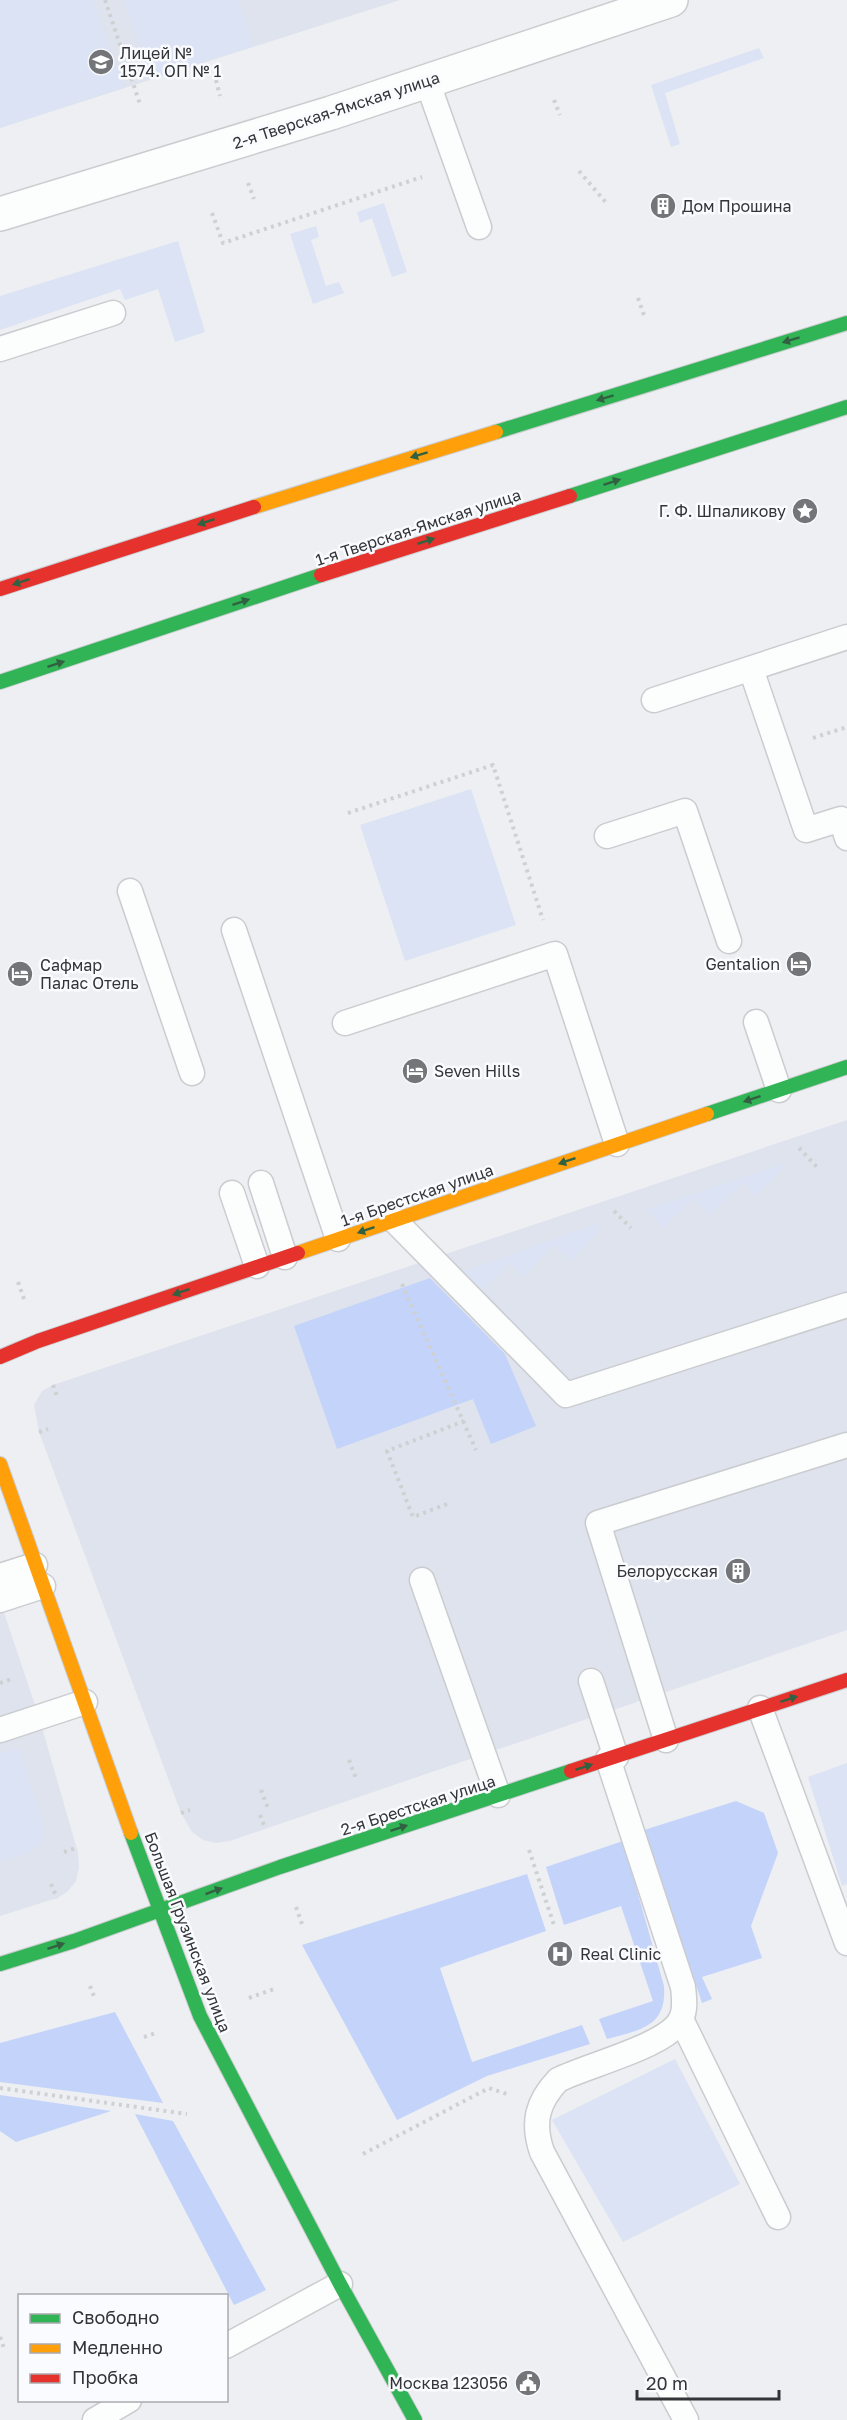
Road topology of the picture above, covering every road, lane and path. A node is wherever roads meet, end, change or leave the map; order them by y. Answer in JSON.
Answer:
{"nodes":[{"id":1,"x":105,"y":0,"type":"edge"},
{"id":2,"x":670,"y":0,"type":"edge"},
{"id":3,"x":216,"y":80,"type":"dead end"},
{"id":4,"x":427,"y":81,"type":"junction"},
{"id":5,"x":220,"y":96,"type":"dead end"},
{"id":6,"x":554,"y":100,"type":"dead end"},
{"id":7,"x":140,"y":104,"type":"dead end"},
{"id":8,"x":560,"y":115,"type":"dead end"},
{"id":9,"x":457,"y":165,"type":"junction"},
{"id":10,"x":579,"y":171,"type":"dead end"},
{"id":11,"x":248,"y":183,"type":"dead end"},
{"id":12,"x":254,"y":200,"type":"dead end"},
{"id":13,"x":608,"y":205,"type":"dead end"},
{"id":14,"x":212,"y":213,"type":"dead end"},
{"id":15,"x":0,"y":214,"type":"edge"},
{"id":16,"x":479,"y":227,"type":"dead end"},
{"id":17,"x":638,"y":298,"type":"dead end"},
{"id":18,"x":113,"y":313,"type":"dead end"},
{"id":19,"x":645,"y":318,"type":"dead end"},
{"id":20,"x":847,"y":323,"type":"edge"},
{"id":21,"x":0,"y":349,"type":"edge"},
{"id":22,"x":847,"y":407,"type":"edge"},
{"id":23,"x":0,"y":589,"type":"edge"},
{"id":24,"x":847,"y":637,"type":"edge"},
{"id":25,"x":751,"y":669,"type":"junction"},
{"id":26,"x":0,"y":682,"type":"edge"},
{"id":27,"x":654,"y":700,"type":"dead end"},
{"id":28,"x":348,"y":813,"type":"dead end"},
{"id":29,"x":608,"y":836,"type":"dead end"},
{"id":30,"x":847,"y":838,"type":"edge"},
{"id":31,"x":130,"y":891,"type":"dead end"},
{"id":32,"x":234,"y":930,"type":"dead end"},
{"id":33,"x":729,"y":941,"type":"dead end"},
{"id":34,"x":555,"y":954,"type":"junction"},
{"id":35,"x":756,"y":1022,"type":"dead end"},
{"id":36,"x":345,"y":1023,"type":"dead end"},
{"id":37,"x":847,"y":1067,"type":"edge"},
{"id":38,"x":192,"y":1073,"type":"dead end"},
{"id":39,"x":779,"y":1090,"type":"junction"},
{"id":40,"x":617,"y":1144,"type":"junction"},
{"id":41,"x":799,"y":1148,"type":"dead end"},
{"id":42,"x":817,"y":1167,"type":"dead end"},
{"id":43,"x":261,"y":1184,"type":"dead end"},
{"id":44,"x":232,"y":1193,"type":"dead end"},
{"id":45,"x":614,"y":1211,"type":"dead end"},
{"id":46,"x":394,"y":1220,"type":"junction"},
{"id":47,"x":631,"y":1228,"type":"dead end"},
{"id":48,"x":338,"y":1239,"type":"junction"},
{"id":49,"x":285,"y":1257,"type":"junction"},
{"id":50,"x":257,"y":1266,"type":"junction"},
{"id":51,"x":18,"y":1282,"type":"dead end"},
{"id":52,"x":401,"y":1283,"type":"dead end"},
{"id":53,"x":24,"y":1299,"type":"dead end"},
{"id":54,"x":847,"y":1305,"type":"edge"},
{"id":55,"x":0,"y":1357,"type":"edge"},
{"id":56,"x":53,"y":1384,"type":"dead end"},
{"id":57,"x":58,"y":1399,"type":"dead end"},
{"id":58,"x":464,"y":1421,"type":"junction"},
{"id":59,"x":48,"y":1429,"type":"dead end"},
{"id":60,"x":39,"y":1432,"type":"dead end"},
{"id":61,"x":847,"y":1445,"type":"edge"},
{"id":62,"x":476,"y":1450,"type":"dead end"},
{"id":63,"x":0,"y":1464,"type":"edge"},
{"id":64,"x":447,"y":1504,"type":"dead end"},
{"id":65,"x":39,"y":1575,"type":"junction"},
{"id":66,"x":0,"y":1576,"type":"edge"},
{"id":67,"x":422,"y":1580,"type":"dead end"},
{"id":68,"x":0,"y":1599,"type":"edge"},
{"id":69,"x":12,"y":1679,"type":"dead end"},
{"id":70,"x":847,"y":1680,"type":"edge"},
{"id":71,"x":591,"y":1681,"type":"dead end"},
{"id":72,"x":0,"y":1683,"type":"edge"},
{"id":73,"x":85,"y":1702,"type":"junction"},
{"id":74,"x":760,"y":1708,"type":"junction"},
{"id":75,"x":0,"y":1730,"type":"edge"},
{"id":76,"x":666,"y":1740,"type":"junction"},
{"id":77,"x":612,"y":1758,"type":"junction"},
{"id":78,"x":349,"y":1760,"type":"dead end"},
{"id":79,"x":357,"y":1781,"type":"dead end"},
{"id":80,"x":261,"y":1790,"type":"dead end"},
{"id":81,"x":498,"y":1796,"type":"junction"},
{"id":82,"x":190,"y":1810,"type":"dead end"},
{"id":83,"x":269,"y":1811,"type":"dead end"},
{"id":84,"x":181,"y":1813,"type":"dead end"},
{"id":85,"x":260,"y":1815,"type":"dead end"},
{"id":86,"x":265,"y":1828,"type":"dead end"},
{"id":87,"x":76,"y":1848,"type":"dead end"},
{"id":88,"x":529,"y":1850,"type":"dead end"},
{"id":89,"x":64,"y":1852,"type":"dead end"},
{"id":90,"x":51,"y":1884,"type":"dead end"},
{"id":91,"x":57,"y":1898,"type":"dead end"},
{"id":92,"x":296,"y":1906,"type":"dead end"},
{"id":93,"x":159,"y":1910,"type":"junction"},
{"id":94,"x":302,"y":1924,"type":"dead end"},
{"id":95,"x":555,"y":1928,"type":"dead end"},
{"id":96,"x":847,"y":1943,"type":"edge"},
{"id":97,"x":0,"y":1964,"type":"edge"},
{"id":98,"x":90,"y":1986,"type":"dead end"},
{"id":99,"x":276,"y":1988,"type":"dead end"},
{"id":100,"x":249,"y":1998,"type":"dead end"},
{"id":101,"x":95,"y":1999,"type":"dead end"},
{"id":102,"x":681,"y":2019,"type":"junction"},
{"id":103,"x":156,"y":2033,"type":"dead end"},
{"id":104,"x":144,"y":2037,"type":"dead end"},
{"id":105,"x":0,"y":2088,"type":"edge"},
{"id":106,"x":539,"y":2106,"type":"junction"},
{"id":107,"x":187,"y":2115,"type":"dead end"},
{"id":108,"x":363,"y":2154,"type":"dead end"},
{"id":109,"x":778,"y":2217,"type":"dead end"},
{"id":110,"x":340,"y":2283,"type":"junction"},
{"id":111,"x":0,"y":2337,"type":"edge"},
{"id":112,"x":228,"y":2345,"type":"edge"},
{"id":113,"x":5,"y":2351,"type":"dead end"},
{"id":114,"x":126,"y":2402,"type":"edge"},
{"id":115,"x":95,"y":2420,"type":"edge"},
{"id":116,"x":415,"y":2420,"type":"edge"},
{"id":117,"x":686,"y":2420,"type":"edge"}],
"edges":[{"from":1,"to":7,"type":"path"},
{"from":2,"to":4,"type":"street","name":"2-я Тверская-Ямская улица"},
{"from":3,"to":5,"type":"path"},
{"from":4,"to":9,"type":"lane"},
{"from":4,"to":15,"type":"street","name":"2-я Тверская-Ямская улица"},
{"from":6,"to":8,"type":"path"},
{"from":9,"to":14,"type":"path"},
{"from":9,"to":16,"type":"lane"},
{"from":10,"to":13,"type":"path"},
{"from":11,"to":12,"type":"path"},
{"from":17,"to":19,"type":"path"},
{"from":18,"to":21,"type":"lane"},
{"from":20,"to":23,"type":"main road","one_way":true},
{"from":26,"to":22,"type":"main road","name":"1-я Тверская-Ямская улица","one_way":true},
{"from":24,"to":25,"type":"lane"},
{"from":25,"to":27,"type":"lane"},
{"from":25,"to":30,"type":"lane"},
{"from":28,"to":34,"type":"path"},
{"from":29,"to":33,"type":"lane"},
{"from":31,"to":38,"type":"lane"},
{"from":32,"to":48,"type":"lane"},
{"from":34,"to":36,"type":"lane"},
{"from":34,"to":40,"type":"lane"},
{"from":35,"to":39,"type":"lane"},
{"from":37,"to":39,"type":"main road","name":"1-я Брестская улица"},
{"from":39,"to":40,"type":"main road","name":"1-я Брестская улица","one_way":true},
{"from":40,"to":46,"type":"main road","name":"1-я Брестская улица","one_way":true},
{"from":41,"to":42,"type":"path"},
{"from":43,"to":49,"type":"lane"},
{"from":44,"to":50,"type":"lane"},
{"from":45,"to":47,"type":"path"},
{"from":46,"to":48,"type":"main road","name":"1-я Брестская улица","one_way":true},
{"from":46,"to":54,"type":"lane"},
{"from":48,"to":49,"type":"main road","name":"1-я Брестская улица"},
{"from":49,"to":50,"type":"main road","name":"1-я Брестская улица"},
{"from":50,"to":55,"type":"main road","name":"1-я Брестская улица","one_way":true},
{"from":51,"to":53,"type":"path"},
{"from":52,"to":58,"type":"path"},
{"from":56,"to":57,"type":"path"},
{"from":58,"to":62,"type":"path"},
{"from":58,"to":64,"type":"path"},
{"from":59,"to":60,"type":"path"},
{"from":61,"to":76,"type":"lane"},
{"from":63,"to":65,"type":"main road","name":"Большая Грузинская улица"},
{"from":65,"to":66,"type":"lane"},
{"from":65,"to":68,"type":"lane"},
{"from":65,"to":73,"type":"main road","name":"Большая Грузинская улица"},
{"from":67,"to":81,"type":"lane"},
{"from":69,"to":72,"type":"path"},
{"from":74,"to":70,"type":"main road","name":"2-я Брестская улица","one_way":true},
{"from":71,"to":77,"type":"lane"},
{"from":73,"to":75,"type":"lane"},
{"from":73,"to":93,"type":"main road","name":"Большая Грузинская улица"},
{"from":74,"to":76,"type":"main road","name":"2-я Брестская улица"},
{"from":74,"to":96,"type":"lane"},
{"from":76,"to":77,"type":"main road","name":"2-я Брестская улица"},
{"from":81,"to":77,"type":"main road","name":"2-я Брестская улица","one_way":true},
{"from":77,"to":102,"type":"lane"},
{"from":78,"to":79,"type":"path"},
{"from":80,"to":83,"type":"path"},
{"from":93,"to":81,"type":"main road","name":"2-я Брестская улица","one_way":true},
{"from":82,"to":84,"type":"path"},
{"from":85,"to":86,"type":"path"},
{"from":87,"to":89,"type":"path"},
{"from":88,"to":95,"type":"path"},
{"from":90,"to":91,"type":"path"},
{"from":92,"to":94,"type":"path"},
{"from":97,"to":93,"type":"main road","name":"2-я Брестская улица","one_way":true},
{"from":93,"to":110,"type":"main road","name":"Большая Грузинская улица"},
{"from":98,"to":101,"type":"path"},
{"from":99,"to":100,"type":"path"},
{"from":102,"to":106,"type":"lane"},
{"from":102,"to":109,"type":"lane"},
{"from":103,"to":104,"type":"path"},
{"from":105,"to":107,"type":"path"},
{"from":106,"to":108,"type":"path"},
{"from":106,"to":117,"type":"lane"},
{"from":110,"to":112,"type":"lane"},
{"from":110,"to":116,"type":"main road","name":"Большая Грузинская улица"},
{"from":111,"to":113,"type":"path"},
{"from":114,"to":115,"type":"lane"}]}
